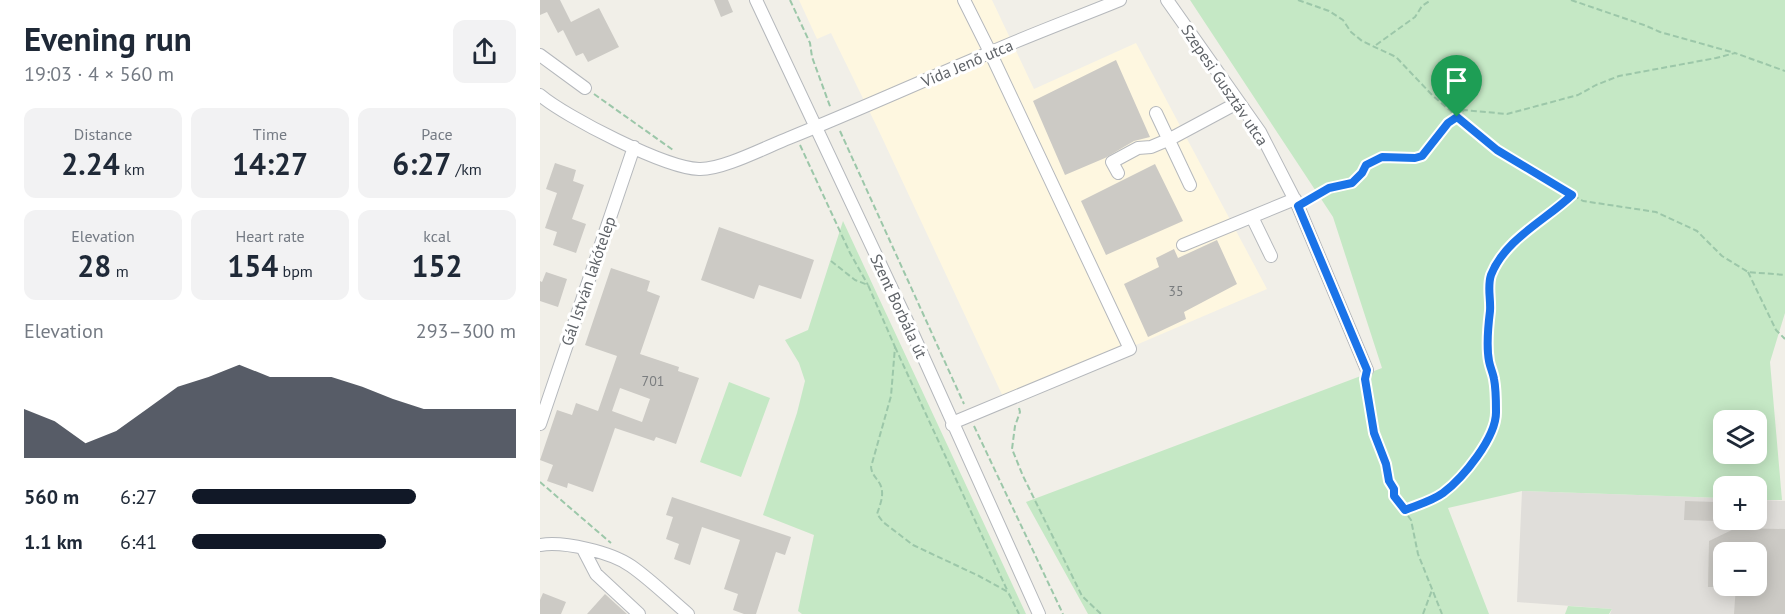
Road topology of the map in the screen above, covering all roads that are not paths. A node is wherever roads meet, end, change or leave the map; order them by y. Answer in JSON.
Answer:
{"nodes":[{"id":1,"x":756,"y":0,"type":"edge"},
{"id":2,"x":964,"y":0,"type":"edge"},
{"id":3,"x":1120,"y":0,"type":"edge"},
{"id":4,"x":1167,"y":0,"type":"edge"},
{"id":5,"x":990,"y":52,"type":"junction"},
{"id":6,"x":540,"y":55,"type":"edge"},
{"id":7,"x":585,"y":88,"type":"road end"},
{"id":8,"x":540,"y":95,"type":"edge"},
{"id":9,"x":1239,"y":102,"type":"junction"},
{"id":10,"x":1156,"y":112,"type":"dead end"},
{"id":11,"x":814,"y":128,"type":"junction"},
{"id":12,"x":1170,"y":139,"type":"junction"},
{"id":13,"x":634,"y":147,"type":"junction"},
{"id":14,"x":1118,"y":173,"type":"dead end"},
{"id":15,"x":1190,"y":185,"type":"dead end"},
{"id":16,"x":1296,"y":203,"type":"junction"},
{"id":17,"x":1252,"y":217,"type":"junction"},
{"id":18,"x":1183,"y":245,"type":"dead end"},
{"id":19,"x":1271,"y":256,"type":"dead end"},
{"id":20,"x":1367,"y":370,"type":"road end"},
{"id":21,"x":541,"y":417,"type":"edge"},
{"id":22,"x":952,"y":425,"type":"junction"},
{"id":23,"x":540,"y":545,"type":"edge"},
{"id":24,"x":583,"y":549,"type":"junction"},
{"id":25,"x":639,"y":614,"type":"edge"},
{"id":26,"x":688,"y":614,"type":"edge"},
{"id":27,"x":1039,"y":614,"type":"edge"}],
"edges":[{"from":1,"to":11,"type":"street","name":"Szent Borbála út"},
{"from":2,"to":5,"type":"street"},
{"from":3,"to":5,"type":"street","name":"Vida Jenő utca"},
{"from":4,"to":9,"type":"street","name":"Szepesi Gusztáv utca"},
{"from":5,"to":11,"type":"street","name":"Vida Jenő utca"},
{"from":5,"to":22,"type":"street"},
{"from":6,"to":7,"type":"street"},
{"from":8,"to":13,"type":"street","name":"Vida Jenő utca"},
{"from":9,"to":12,"type":"street"},
{"from":9,"to":16,"type":"street","name":"Szepesi Gusztáv utca"},
{"from":10,"to":12,"type":"street"},
{"from":11,"to":13,"type":"street","name":"Vida Jenő utca"},
{"from":11,"to":22,"type":"street","name":"Szent Borbála út"},
{"from":12,"to":14,"type":"street"},
{"from":12,"to":15,"type":"street"},
{"from":13,"to":21,"type":"street","name":"Gál István lakótelep"},
{"from":16,"to":17,"type":"street"},
{"from":16,"to":20,"type":"street","name":"Szepesi Gusztáv utca"},
{"from":17,"to":18,"type":"street"},
{"from":17,"to":19,"type":"street"},
{"from":22,"to":27,"type":"street","name":"Szent Borbála út"},
{"from":23,"to":24,"type":"street"},
{"from":24,"to":25,"type":"street"},
{"from":24,"to":26,"type":"street"}]}
